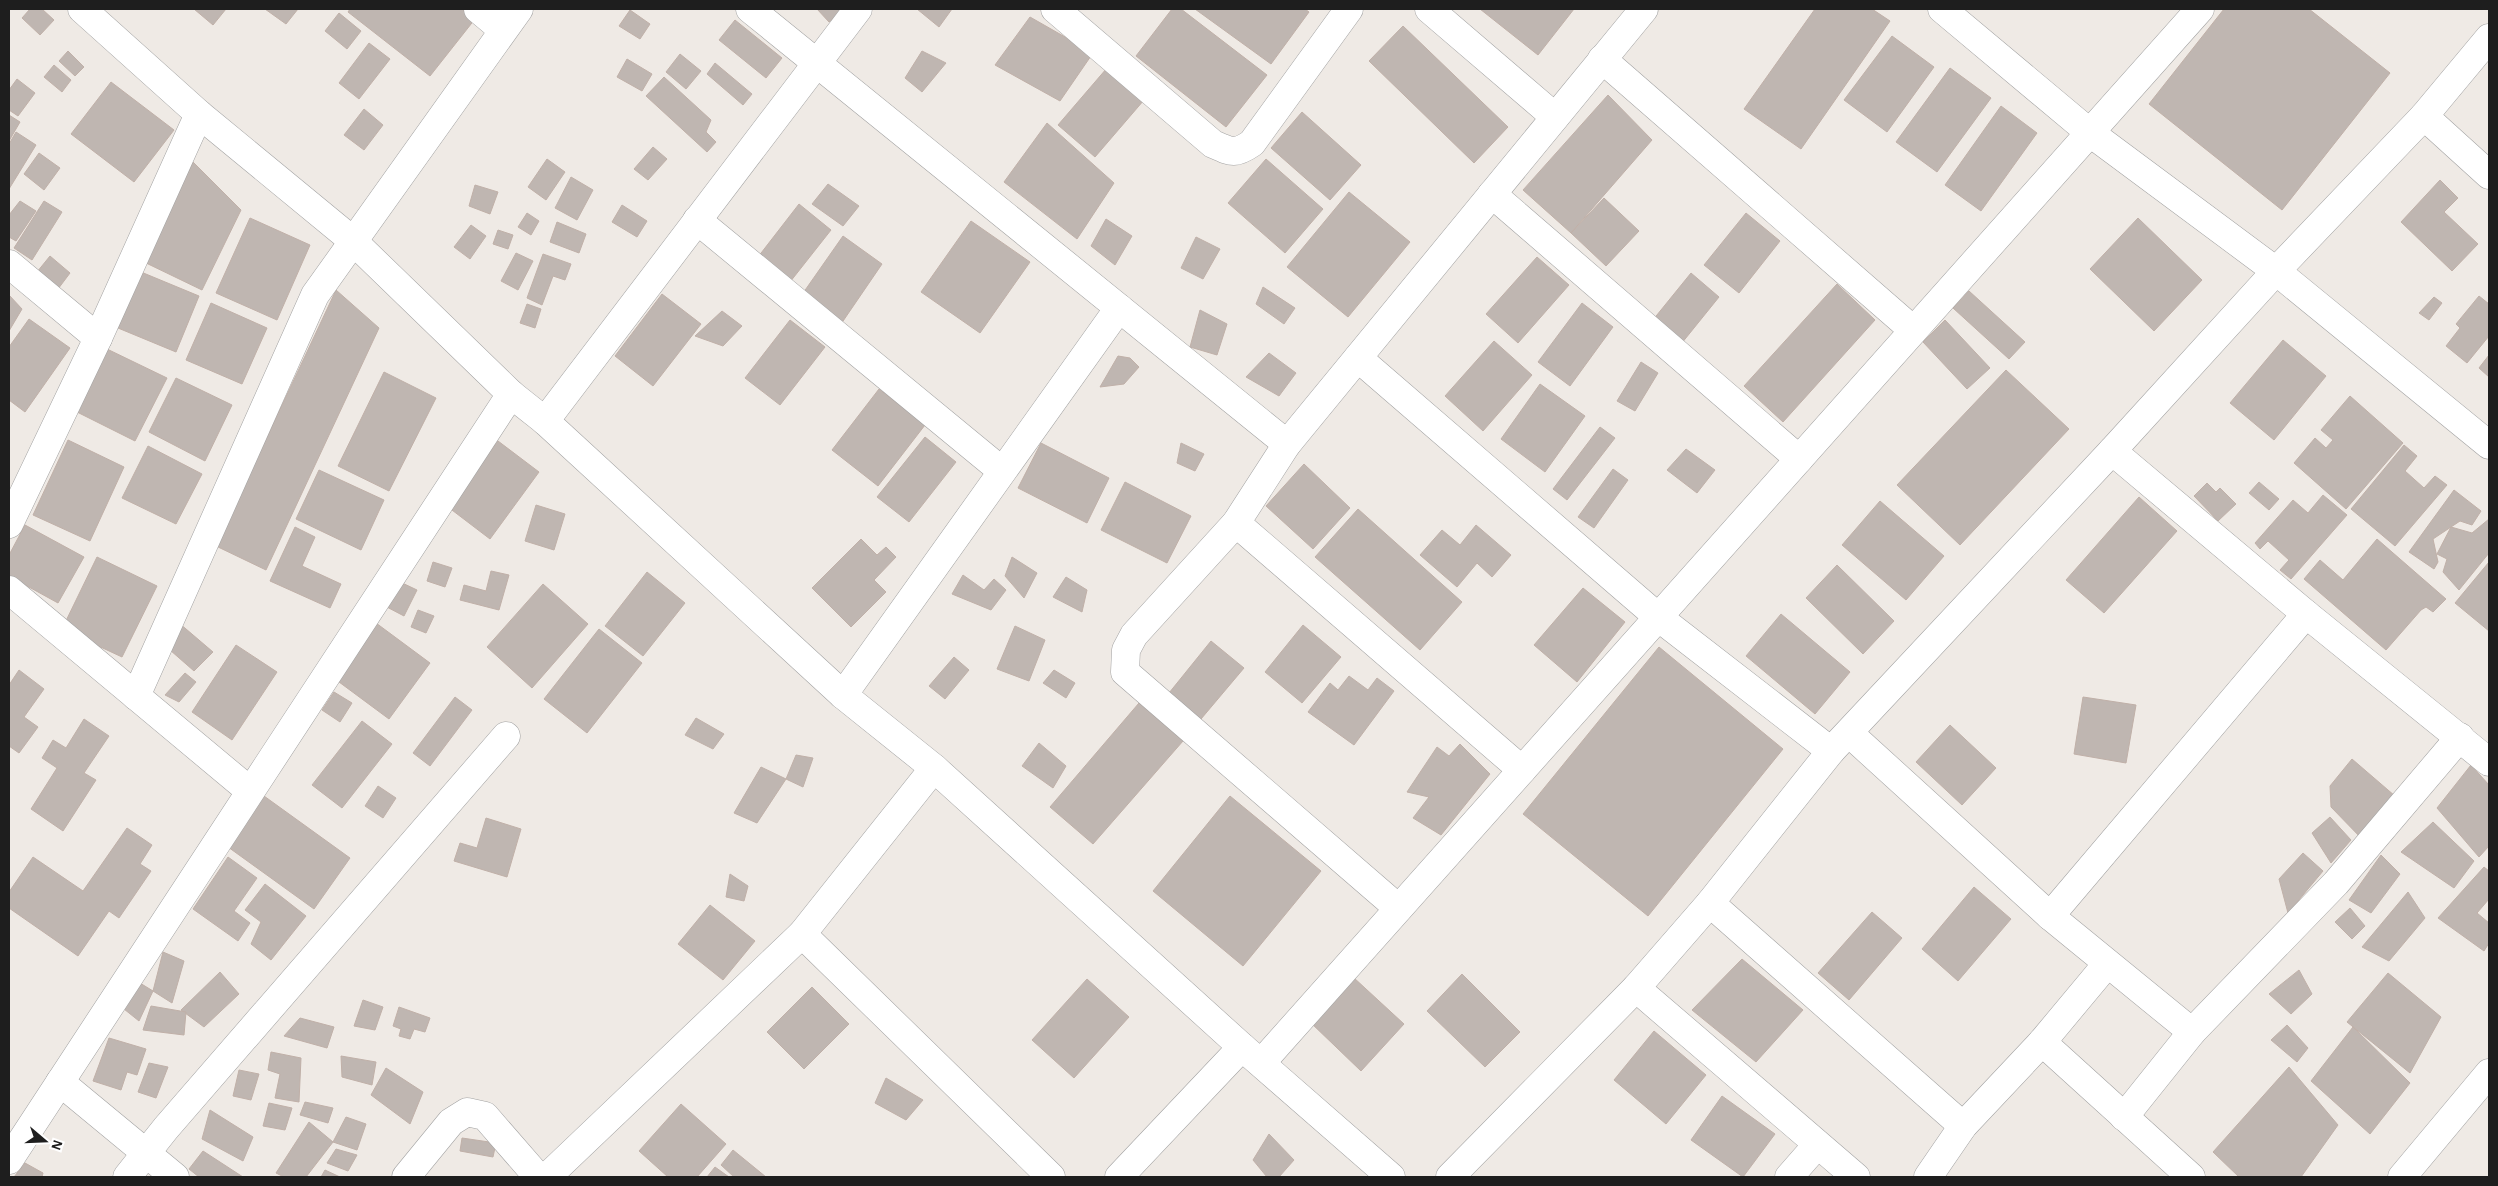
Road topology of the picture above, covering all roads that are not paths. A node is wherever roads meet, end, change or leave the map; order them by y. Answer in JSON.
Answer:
{"nodes":[{"id":1,"x":82,"y":9,"type":"edge"},
{"id":2,"x":478,"y":9,"type":"edge"},
{"id":3,"x":750,"y":9,"type":"edge"},
{"id":4,"x":858,"y":9,"type":"edge"},
{"id":5,"x":1055,"y":9,"type":"edge"},
{"id":6,"x":1428,"y":9,"type":"edge"},
{"id":7,"x":1644,"y":9,"type":"edge"},
{"id":8,"x":1942,"y":9,"type":"edge"},
{"id":9,"x":2200,"y":9,"type":"edge"},
{"id":10,"x":1338,"y":13,"type":"edge"},
{"id":11,"x":511,"y":20,"type":"edge"},
{"id":12,"x":2489,"y":38,"type":"edge"},
{"id":13,"x":1602,"y":59,"type":"junction"},
{"id":14,"x":816,"y":62,"type":"junction"},
{"id":15,"x":199,"y":114,"type":"junction"},
{"id":16,"x":2424,"y":116,"type":"junction"},
{"id":17,"x":1555,"y":117,"type":"junction"},
{"id":18,"x":2089,"y":132,"type":"junction"},
{"id":19,"x":2489,"y":175,"type":"edge"},
{"id":20,"x":1492,"y":194,"type":"junction"},
{"id":21,"x":697,"y":220,"type":"junction"},
{"id":22,"x":352,"y":240,"type":"junction"},
{"id":23,"x":9,"y":264,"type":"edge"},
{"id":24,"x":2276,"y":270,"type":"junction"},
{"id":25,"x":1119,"y":308,"type":"junction"},
{"id":26,"x":1913,"y":330,"type":"junction"},
{"id":27,"x":98,"y":338,"type":"junction"},
{"id":28,"x":1358,"y":358,"type":"junction"},
{"id":29,"x":511,"y":394,"type":"junction"},
{"id":30,"x":545,"y":421,"type":"junction"},
{"id":31,"x":1287,"y":444,"type":"junction"},
{"id":32,"x":2489,"y":445,"type":"edge"},
{"id":33,"x":2112,"y":451,"type":"junction"},
{"id":34,"x":1799,"y":459,"type":"junction"},
{"id":35,"x":1002,"y":470,"type":"junction"},
{"id":36,"x":1236,"y":523,"type":"junction"},
{"id":37,"x":9,"y":524,"type":"edge"},
{"id":38,"x":9,"y":590,"type":"edge"},
{"id":39,"x":2306,"y":614,"type":"junction"},
{"id":40,"x":1658,"y":617,"type":"junction"},
{"id":41,"x":844,"y":695,"type":"junction"},
{"id":42,"x":136,"y":696,"type":"junction"},
{"id":43,"x":506,"y":736,"type":"dead end"},
{"id":44,"x":2460,"y":737,"type":"junction"},
{"id":45,"x":1840,"y":742,"type":"junction"},
{"id":46,"x":2489,"y":762,"type":"edge"},
{"id":47,"x":934,"y":768,"type":"junction"},
{"id":48,"x":1522,"y":770,"type":"junction"},
{"id":49,"x":250,"y":791,"type":"junction"},
{"id":50,"x":1710,"y":903,"type":"junction"},
{"id":51,"x":1398,"y":908,"type":"junction"},
{"id":52,"x":2050,"y":916,"type":"junction"},
{"id":53,"x":802,"y":934,"type":"junction"},
{"id":54,"x":2107,"y":964,"type":"junction"},
{"id":55,"x":1636,"y":988,"type":"junction"},
{"id":56,"x":2192,"y":1032,"type":"junction"},
{"id":57,"x":2042,"y":1042,"type":"junction"},
{"id":58,"x":1252,"y":1054,"type":"junction"},
{"id":59,"x":2489,"y":1073,"type":"edge"},
{"id":60,"x":60,"y":1082,"type":"junction"},
{"id":61,"x":2124,"y":1116,"type":"junction"},
{"id":62,"x":1963,"y":1126,"type":"junction"},
{"id":63,"x":1817,"y":1145,"type":"junction"},
{"id":64,"x":146,"y":1153,"type":"junction"},
{"id":65,"x":9,"y":1160,"type":"edge"},
{"id":66,"x":127,"y":1177,"type":"edge"},
{"id":67,"x":175,"y":1177,"type":"edge"},
{"id":68,"x":406,"y":1177,"type":"edge"},
{"id":69,"x":538,"y":1177,"type":"edge"},
{"id":70,"x":547,"y":1177,"type":"edge"},
{"id":71,"x":1051,"y":1177,"type":"edge"},
{"id":72,"x":1119,"y":1177,"type":"edge"},
{"id":73,"x":1391,"y":1177,"type":"edge"},
{"id":74,"x":1450,"y":1177,"type":"edge"},
{"id":75,"x":1789,"y":1177,"type":"edge"},
{"id":76,"x":1856,"y":1177,"type":"edge"},
{"id":77,"x":1928,"y":1177,"type":"edge"},
{"id":78,"x":2190,"y":1177,"type":"edge"},
{"id":79,"x":2402,"y":1177,"type":"edge"}],
"edges":[{"from":1,"to":15,"type":"street"},
{"from":2,"to":11,"type":"street"},
{"from":3,"to":14,"type":"street"},
{"from":4,"to":14,"type":"street"},
{"from":5,"to":10,"type":"street"},
{"from":6,"to":17,"type":"street"},
{"from":7,"to":13,"type":"street"},
{"from":8,"to":18,"type":"street"},
{"from":9,"to":18,"type":"street"},
{"from":11,"to":22,"type":"street"},
{"from":12,"to":16,"type":"street"},
{"from":13,"to":17,"type":"street"},
{"from":13,"to":26,"type":"street"},
{"from":14,"to":21,"type":"street"},
{"from":14,"to":25,"type":"street"},
{"from":15,"to":22,"type":"street"},
{"from":15,"to":27,"type":"street"},
{"from":16,"to":19,"type":"street"},
{"from":16,"to":24,"type":"street"},
{"from":17,"to":20,"type":"street"},
{"from":18,"to":24,"type":"street"},
{"from":18,"to":26,"type":"street"},
{"from":20,"to":28,"type":"street"},
{"from":20,"to":34,"type":"street"},
{"from":21,"to":30,"type":"street"},
{"from":21,"to":35,"type":"street"},
{"from":22,"to":29,"type":"street"},
{"from":22,"to":42,"type":"street"},
{"from":23,"to":27,"type":"street"},
{"from":24,"to":32,"type":"street"},
{"from":24,"to":33,"type":"street"},
{"from":25,"to":31,"type":"street"},
{"from":25,"to":35,"type":"street"},
{"from":26,"to":34,"type":"street"},
{"from":27,"to":37,"type":"street"},
{"from":28,"to":31,"type":"street"},
{"from":28,"to":40,"type":"street"},
{"from":29,"to":30,"type":"street"},
{"from":29,"to":49,"type":"street"},
{"from":30,"to":41,"type":"street"},
{"from":31,"to":36,"type":"street"},
{"from":33,"to":39,"type":"street"},
{"from":33,"to":45,"type":"street"},
{"from":34,"to":40,"type":"street"},
{"from":35,"to":41,"type":"street"},
{"from":36,"to":48,"type":"street"},
{"from":36,"to":51,"type":"street"},
{"from":38,"to":42,"type":"street"},
{"from":39,"to":44,"type":"street"},
{"from":39,"to":52,"type":"street"},
{"from":40,"to":45,"type":"street"},
{"from":40,"to":48,"type":"street"},
{"from":41,"to":47,"type":"street"},
{"from":42,"to":49,"type":"street"},
{"from":43,"to":64,"type":"street"},
{"from":44,"to":46,"type":"street"},
{"from":44,"to":56,"type":"street"},
{"from":45,"to":50,"type":"street"},
{"from":45,"to":52,"type":"street"},
{"from":47,"to":53,"type":"street"},
{"from":47,"to":58,"type":"street"},
{"from":48,"to":51,"type":"street"},
{"from":49,"to":60,"type":"street"},
{"from":50,"to":55,"type":"street"},
{"from":50,"to":62,"type":"street"},
{"from":51,"to":58,"type":"street"},
{"from":52,"to":54,"type":"street"},
{"from":53,"to":70,"type":"street"},
{"from":53,"to":71,"type":"street"},
{"from":54,"to":56,"type":"street"},
{"from":54,"to":57,"type":"street"},
{"from":55,"to":63,"type":"street"},
{"from":55,"to":74,"type":"street"},
{"from":56,"to":61,"type":"street"},
{"from":57,"to":61,"type":"street"},
{"from":57,"to":62,"type":"street"},
{"from":58,"to":72,"type":"street"},
{"from":58,"to":73,"type":"street"},
{"from":59,"to":79,"type":"street"},
{"from":60,"to":64,"type":"street"},
{"from":60,"to":65,"type":"street"},
{"from":61,"to":78,"type":"street"},
{"from":62,"to":77,"type":"street"},
{"from":63,"to":75,"type":"street"},
{"from":63,"to":76,"type":"street"},
{"from":64,"to":66,"type":"street"},
{"from":64,"to":67,"type":"street"},
{"from":68,"to":69,"type":"street"}]}
